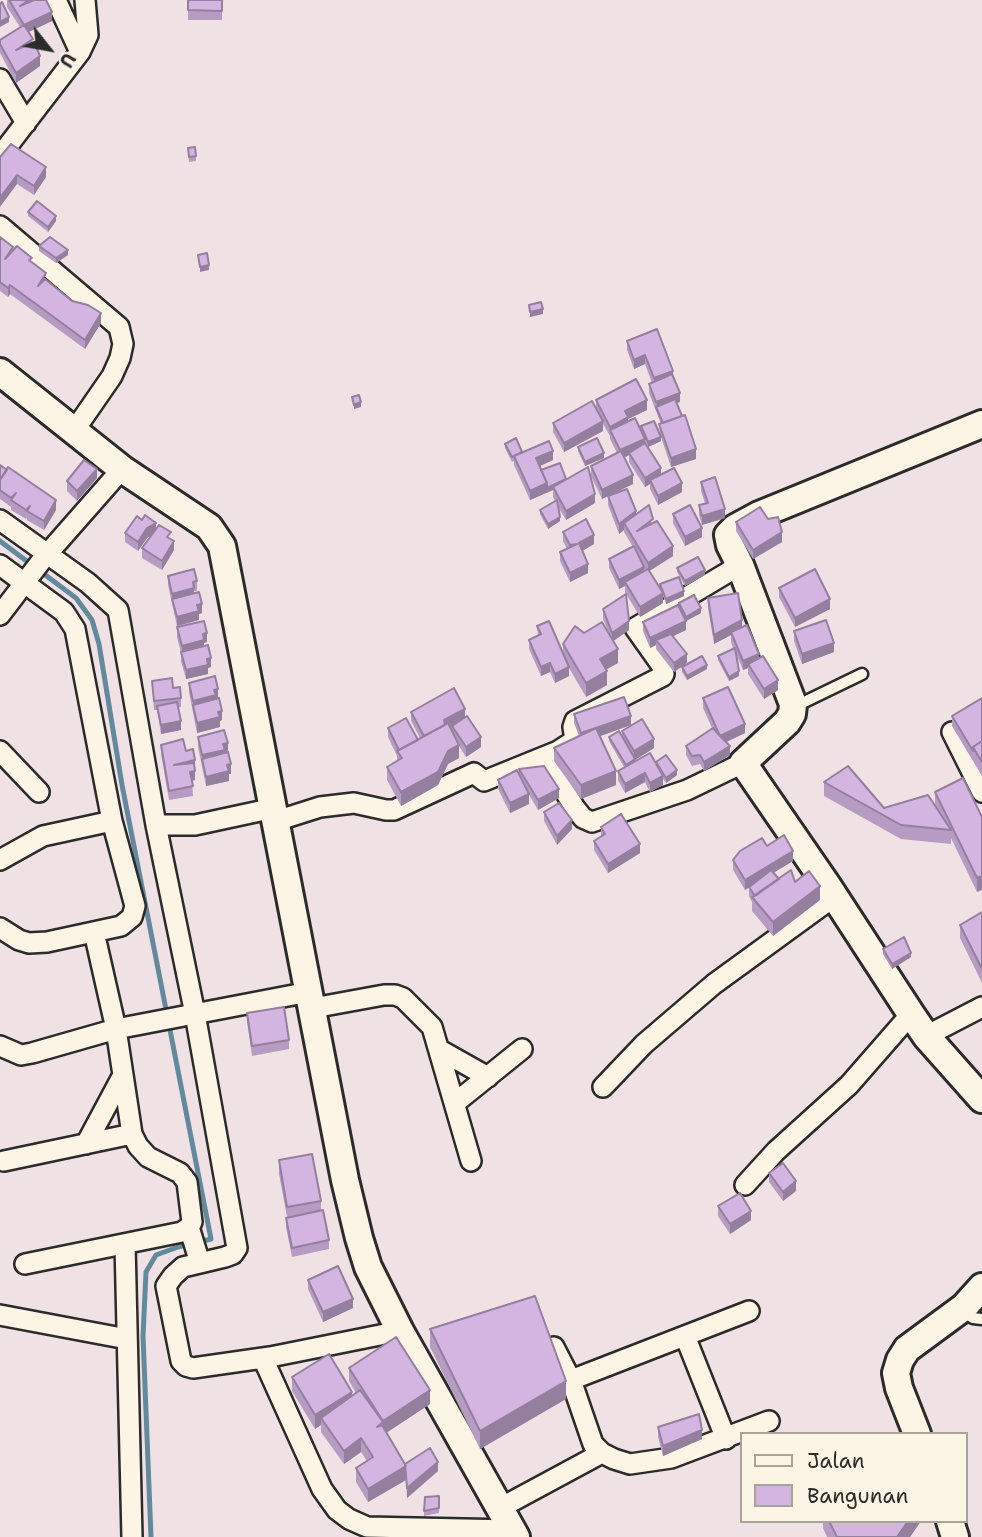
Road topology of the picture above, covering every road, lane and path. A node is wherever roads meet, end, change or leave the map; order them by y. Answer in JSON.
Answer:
{"nodes":[{"id":1,"x":57,"y":0,"type":"edge"},
{"id":2,"x":85,"y":0,"type":"edge"},
{"id":3,"x":80,"y":52,"type":"junction"},
{"id":4,"x":0,"y":79,"type":"edge"},
{"id":5,"x":26,"y":123,"type":"junction"},
{"id":6,"x":0,"y":156,"type":"edge"},
{"id":7,"x":0,"y":226,"type":"edge"},
{"id":8,"x":0,"y":372,"type":"edge"},
{"id":9,"x":982,"y":424,"type":"edge"},
{"id":10,"x":74,"y":431,"type":"junction"},
{"id":11,"x":122,"y":468,"type":"junction"},
{"id":12,"x":0,"y":520,"type":"edge"},
{"id":13,"x":0,"y":565,"type":"edge"},
{"id":14,"x":740,"y":565,"type":"junction"},
{"id":15,"x":36,"y":568,"type":"junction"},
{"id":16,"x":0,"y":615,"type":"edge"},
{"id":17,"x":862,"y":674,"type":"dead end"},
{"id":18,"x":793,"y":706,"type":"junction"},
{"id":19,"x":952,"y":732,"type":"dead end"},
{"id":20,"x":0,"y":751,"type":"edge"},
{"id":21,"x":544,"y":758,"type":"junction"},
{"id":22,"x":743,"y":763,"type":"junction"},
{"id":23,"x":39,"y":792,"type":"dead end"},
{"id":24,"x":982,"y":792,"type":"edge"},
{"id":25,"x":275,"y":814,"type":"junction"},
{"id":26,"x":112,"y":821,"type":"junction"},
{"id":27,"x":156,"y":825,"type":"junction"},
{"id":28,"x":0,"y":860,"type":"edge"},
{"id":29,"x":835,"y":896,"type":"junction"},
{"id":30,"x":0,"y":928,"type":"edge"},
{"id":31,"x":94,"y":932,"type":"junction"},
{"id":32,"x":311,"y":1000,"type":"junction"},
{"id":33,"x":982,"y":1007,"type":"edge"},
{"id":34,"x":911,"y":1014,"type":"junction"},
{"id":35,"x":179,"y":1017,"type":"junction"},
{"id":36,"x":116,"y":1029,"type":"junction"},
{"id":37,"x":926,"y":1036,"type":"junction"},
{"id":38,"x":0,"y":1045,"type":"edge"},
{"id":39,"x":522,"y":1049,"type":"dead end"},
{"id":40,"x":440,"y":1050,"type":"junction"},
{"id":41,"x":123,"y":1075,"type":"junction"},
{"id":42,"x":488,"y":1077,"type":"junction"},
{"id":43,"x":603,"y":1087,"type":"dead end"},
{"id":44,"x":982,"y":1099,"type":"edge"},
{"id":45,"x":455,"y":1103,"type":"junction"},
{"id":46,"x":132,"y":1134,"type":"junction"},
{"id":47,"x":86,"y":1144,"type":"junction"},
{"id":48,"x":4,"y":1161,"type":"dead end"},
{"id":49,"x":471,"y":1161,"type":"dead end"},
{"id":50,"x":746,"y":1185,"type":"dead end"},
{"id":51,"x":191,"y":1231,"type":"junction"},
{"id":52,"x":125,"y":1244,"type":"junction"},
{"id":53,"x":199,"y":1259,"type":"junction"},
{"id":54,"x":25,"y":1264,"type":"dead end"},
{"id":55,"x":982,"y":1287,"type":"edge"},
{"id":56,"x":749,"y":1311,"type":"dead end"},
{"id":57,"x":971,"y":1314,"type":"edge"},
{"id":58,"x":0,"y":1315,"type":"edge"},
{"id":59,"x":400,"y":1331,"type":"junction"},
{"id":60,"x":685,"y":1336,"type":"junction"},
{"id":61,"x":127,"y":1339,"type":"junction"},
{"id":62,"x":554,"y":1347,"type":"edge"},
{"id":63,"x":270,"y":1357,"type":"junction"},
{"id":64,"x":571,"y":1380,"type":"junction"},
{"id":65,"x":769,"y":1421,"type":"dead end"},
{"id":66,"x":743,"y":1432,"type":"edge"},
{"id":67,"x":915,"y":1432,"type":"edge"},
{"id":68,"x":740,"y":1433,"type":"edge"},
{"id":69,"x":726,"y":1439,"type":"junction"},
{"id":70,"x":601,"y":1453,"type":"junction"},
{"id":71,"x":509,"y":1525,"type":"edge"},
{"id":72,"x":132,"y":1537,"type":"edge"}],
"edges":[{"from":1,"to":3,"type":"street"},
{"from":2,"to":3,"type":"street"},
{"from":3,"to":5,"type":"street"},
{"from":4,"to":5,"type":"street"},
{"from":5,"to":6,"type":"street"},
{"from":7,"to":10,"type":"street"},
{"from":8,"to":10,"type":"street"},
{"from":9,"to":14,"type":"street"},
{"from":10,"to":11,"type":"street"},
{"from":11,"to":15,"type":"street"},
{"from":11,"to":25,"type":"street"},
{"from":12,"to":15,"type":"street"},
{"from":13,"to":15,"type":"street"},
{"from":14,"to":18,"type":"street"},
{"from":14,"to":21,"type":"street"},
{"from":15,"to":16,"type":"street"},
{"from":15,"to":26,"type":"street"},
{"from":15,"to":27,"type":"street"},
{"from":17,"to":18,"type":"lane"},
{"from":18,"to":22,"type":"street"},
{"from":19,"to":24,"type":"street"},
{"from":20,"to":23,"type":"street"},
{"from":21,"to":22,"type":"street"},
{"from":21,"to":25,"type":"street"},
{"from":22,"to":29,"type":"street"},
{"from":25,"to":27,"type":"street"},
{"from":25,"to":32,"type":"street"},
{"from":26,"to":28,"type":"street"},
{"from":26,"to":31,"type":"street"},
{"from":27,"to":35,"type":"street"},
{"from":29,"to":34,"type":"street"},
{"from":29,"to":43,"type":"street"},
{"from":30,"to":31,"type":"street"},
{"from":31,"to":36,"type":"street"},
{"from":32,"to":35,"type":"street"},
{"from":32,"to":40,"type":"street"},
{"from":32,"to":59,"type":"street"},
{"from":33,"to":37,"type":"street"},
{"from":34,"to":37,"type":"street"},
{"from":34,"to":50,"type":"street"},
{"from":35,"to":36,"type":"street"},
{"from":35,"to":53,"type":"street"},
{"from":36,"to":38,"type":"street"},
{"from":36,"to":41,"type":"street"},
{"from":37,"to":44,"type":"street"},
{"from":39,"to":42,"type":"street"},
{"from":40,"to":42,"type":"street"},
{"from":40,"to":45,"type":"street"},
{"from":41,"to":46,"type":"street"},
{"from":41,"to":47,"type":"street"},
{"from":42,"to":45,"type":"street"},
{"from":45,"to":49,"type":"street"},
{"from":46,"to":47,"type":"street"},
{"from":46,"to":51,"type":"street"},
{"from":47,"to":48,"type":"street"},
{"from":51,"to":52,"type":"street"},
{"from":51,"to":53,"type":"street"},
{"from":52,"to":54,"type":"street"},
{"from":52,"to":61,"type":"street"},
{"from":53,"to":63,"type":"street"},
{"from":55,"to":57,"type":"street"},
{"from":56,"to":60,"type":"street"},
{"from":57,"to":67,"type":"street"},
{"from":58,"to":61,"type":"street"},
{"from":59,"to":63,"type":"street"},
{"from":59,"to":71,"type":"street"},
{"from":60,"to":64,"type":"street"},
{"from":60,"to":69,"type":"street"},
{"from":61,"to":72,"type":"street"},
{"from":62,"to":64,"type":"street"},
{"from":63,"to":71,"type":"street"},
{"from":64,"to":70,"type":"street"},
{"from":65,"to":66,"type":"street"},
{"from":68,"to":69,"type":"street"},
{"from":69,"to":70,"type":"street"},
{"from":70,"to":71,"type":"street"}]}
